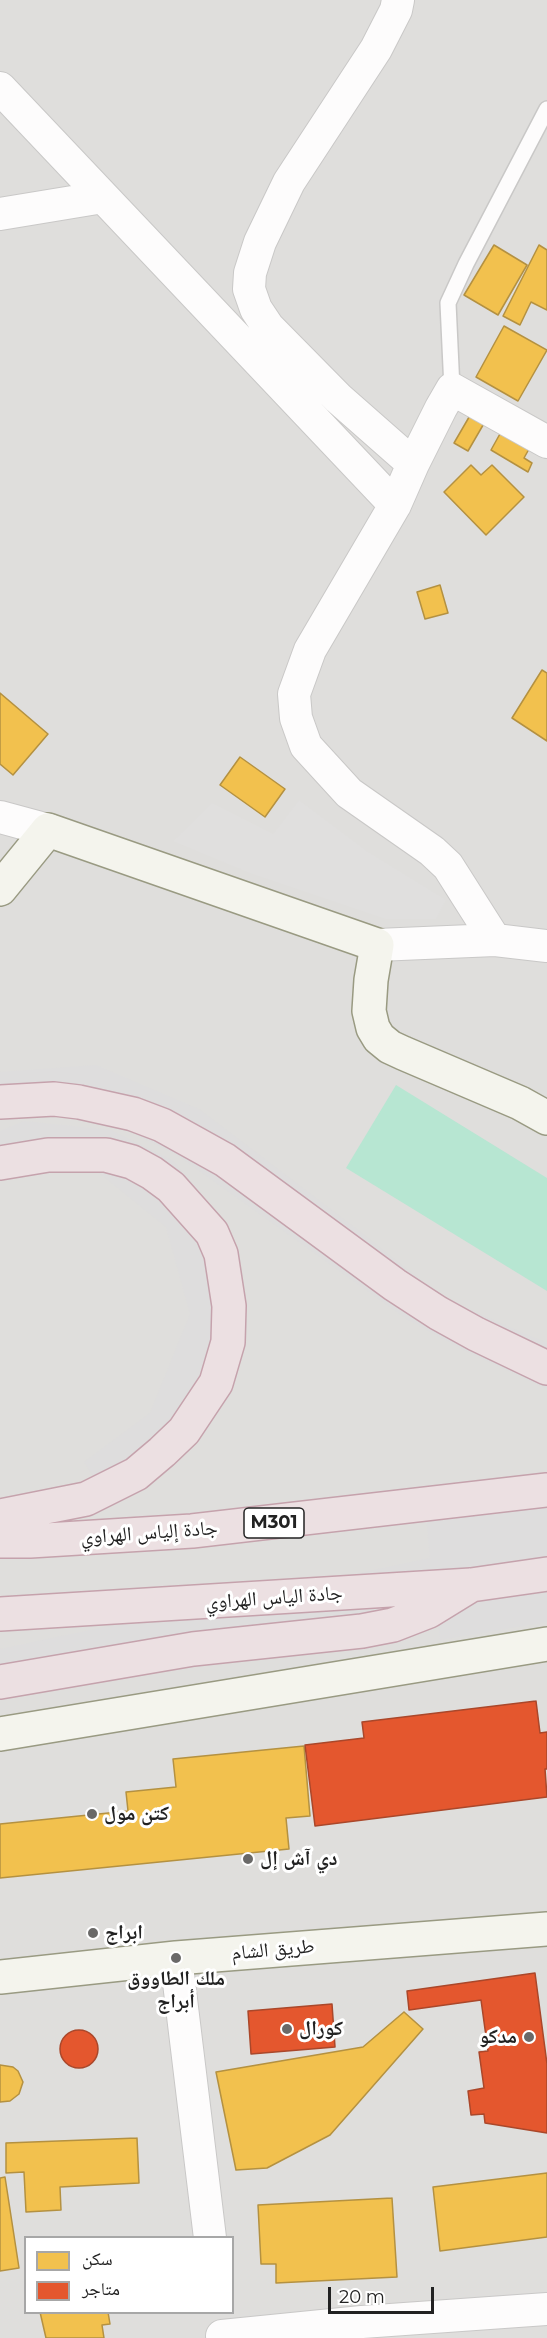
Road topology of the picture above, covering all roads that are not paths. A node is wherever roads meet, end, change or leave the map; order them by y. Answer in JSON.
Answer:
{"nodes":[{"id":1,"x":398,"y":0,"type":"edge"},
{"id":2,"x":0,"y":88,"type":"edge"},
{"id":3,"x":547,"y":109,"type":"edge"},
{"id":4,"x":103,"y":197,"type":"junction"},
{"id":5,"x":0,"y":214,"type":"edge"},
{"id":6,"x":452,"y":389,"type":"junction"},
{"id":7,"x":547,"y":442,"type":"edge"},
{"id":8,"x":414,"y":464,"type":"junction"},
{"id":9,"x":395,"y":505,"type":"junction"},
{"id":10,"x":0,"y":817,"type":"edge"},
{"id":11,"x":48,"y":830,"type":"junction"},
{"id":12,"x":0,"y":889,"type":"edge"},
{"id":13,"x":495,"y":940,"type":"junction"},
{"id":14,"x":377,"y":945,"type":"junction"},
{"id":15,"x":547,"y":946,"type":"edge"},
{"id":16,"x":0,"y":1102,"type":"edge"},
{"id":17,"x":547,"y":1118,"type":"edge"},
{"id":18,"x":0,"y":1163,"type":"edge"},
{"id":19,"x":547,"y":1368,"type":"edge"},
{"id":20,"x":547,"y":1490,"type":"edge"},
{"id":21,"x":0,"y":1516,"type":"edge"},
{"id":22,"x":0,"y":1541,"type":"edge"},
{"id":23,"x":547,"y":1574,"type":"edge"},
{"id":24,"x":471,"y":1585,"type":"junction"},
{"id":25,"x":0,"y":1614,"type":"edge"},
{"id":26,"x":547,"y":1644,"type":"edge"},
{"id":27,"x":0,"y":1682,"type":"edge"},
{"id":28,"x":0,"y":1734,"type":"edge"},
{"id":29,"x":547,"y":1929,"type":"edge"},
{"id":30,"x":176,"y":1958,"type":"junction"},
{"id":31,"x":0,"y":1977,"type":"edge"},
{"id":32,"x":210,"y":2236,"type":"edge"},
{"id":33,"x":547,"y":2309,"type":"edge"},
{"id":34,"x":221,"y":2329,"type":"edge"}],
"edges":[{"from":1,"to":8,"type":"street"},
{"from":2,"to":4,"type":"street"},
{"from":3,"to":6,"type":"lane"},
{"from":4,"to":5,"type":"street"},
{"from":4,"to":9,"type":"street"},
{"from":6,"to":7,"type":"street"},
{"from":6,"to":8,"type":"street"},
{"from":8,"to":9,"type":"street"},
{"from":9,"to":13,"type":"street"},
{"from":10,"to":11,"type":"street"},
{"from":11,"to":12,"type":"street"},
{"from":11,"to":14,"type":"street"},
{"from":13,"to":14,"type":"street"},
{"from":13,"to":15,"type":"street"},
{"from":14,"to":17,"type":"street"},
{"from":16,"to":19,"type":"highway"},
{"from":18,"to":21,"type":"highway"},
{"from":20,"to":22,"type":"highway","name":"جادة إلياس الهراوي","number":"M301"},
{"from":23,"to":24,"type":"highway","name":"جادة الياس الهراوي"},
{"from":24,"to":25,"type":"highway","name":"جادة الياس الهراوي"},
{"from":24,"to":27,"type":"highway"},
{"from":26,"to":28,"type":"street"},
{"from":29,"to":30,"type":"street","name":"طريق الشام"},
{"from":30,"to":31,"type":"street","name":"طريق الشام"},
{"from":30,"to":32,"type":"street"},
{"from":33,"to":34,"type":"street"}]}
